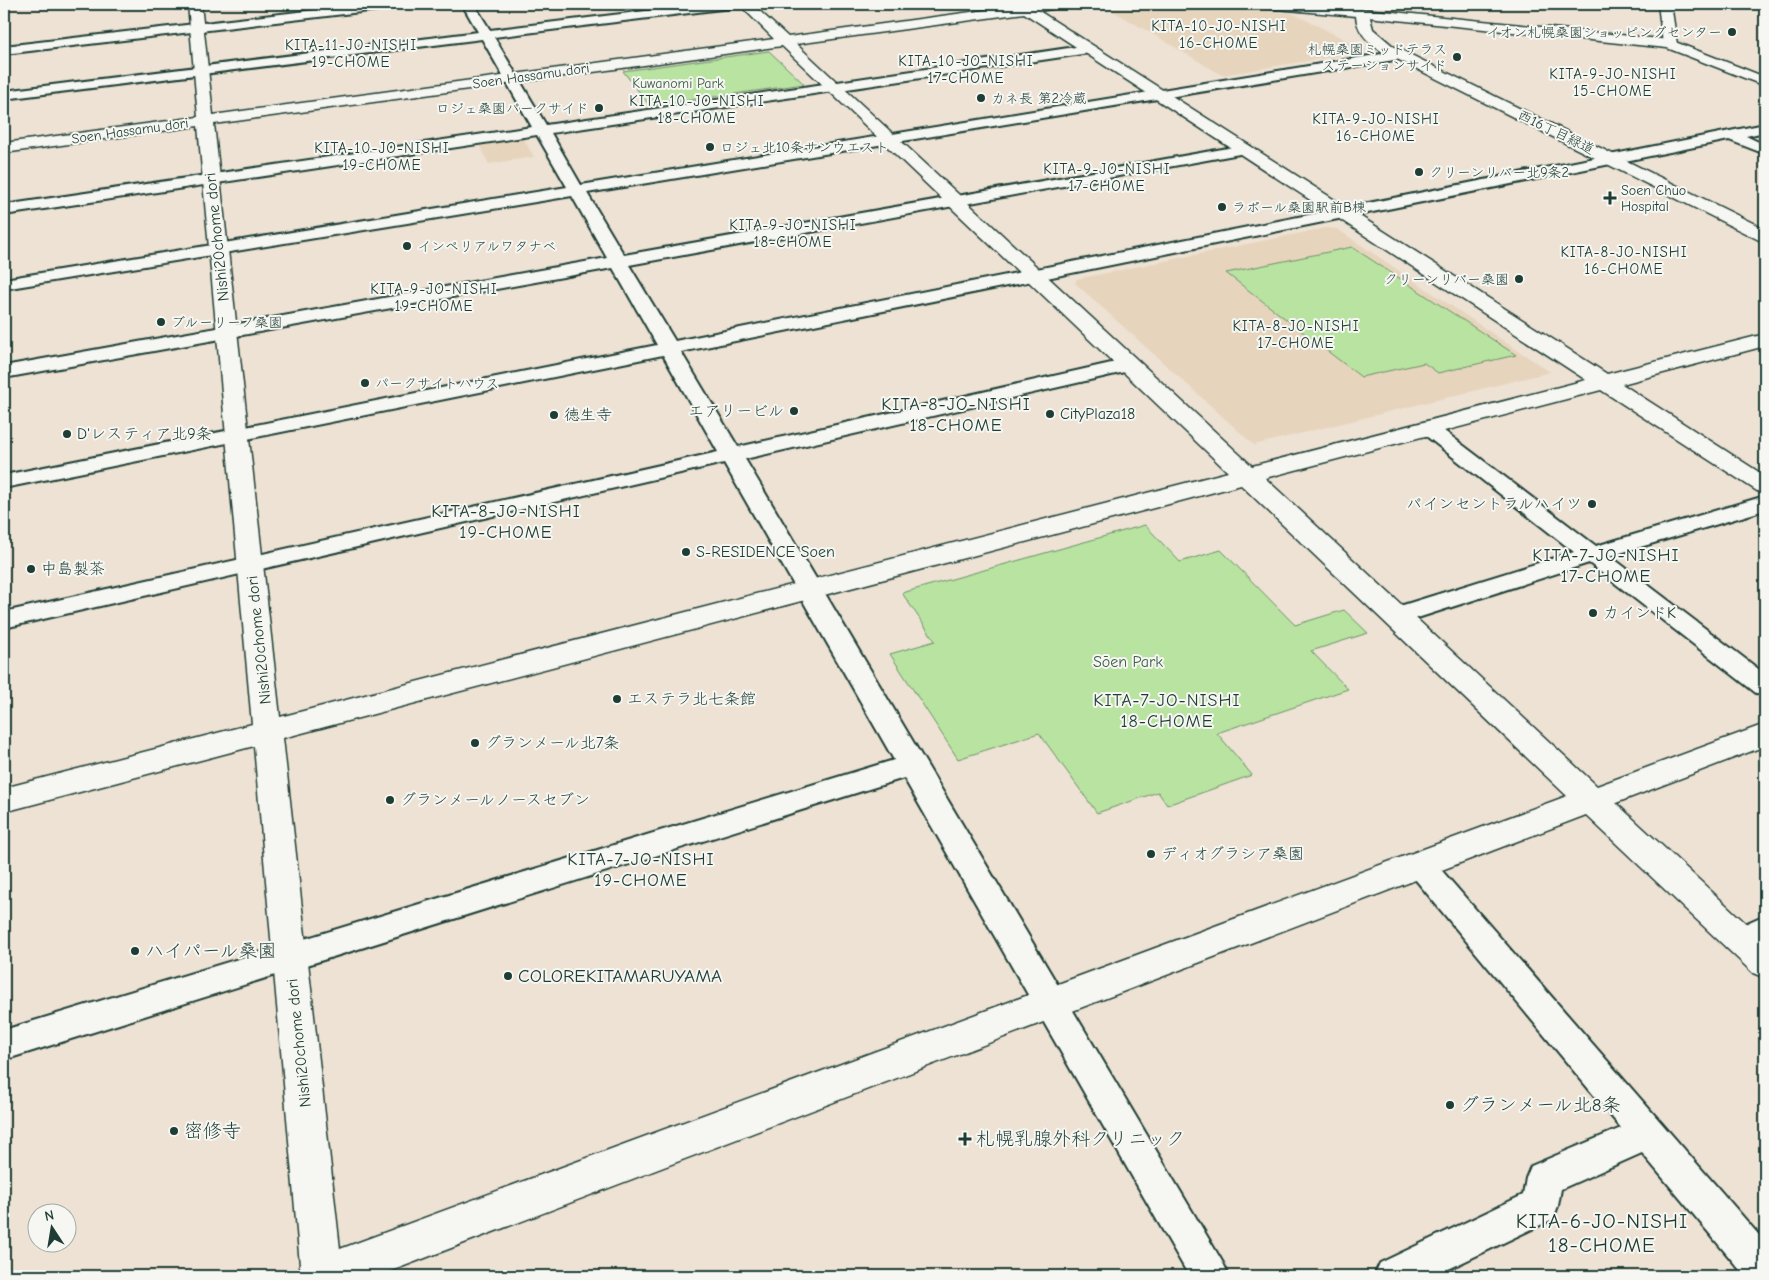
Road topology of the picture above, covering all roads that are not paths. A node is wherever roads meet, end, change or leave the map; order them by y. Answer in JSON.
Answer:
{"nodes":[{"id":1,"x":194,"y":4,"type":"edge"},
{"id":2,"x":395,"y":4,"type":"edge"},
{"id":3,"x":468,"y":4,"type":"edge"},
{"id":4,"x":730,"y":4,"type":"edge"},
{"id":5,"x":745,"y":4,"type":"edge"},
{"id":6,"x":1059,"y":4,"type":"edge"},
{"id":7,"x":1265,"y":4,"type":"edge"},
{"id":8,"x":1664,"y":4,"type":"edge"},
{"id":9,"x":1024,"y":6,"type":"edge"},
{"id":10,"x":1363,"y":13,"type":"junction"},
{"id":11,"x":196,"y":27,"type":"junction"},
{"id":12,"x":487,"y":34,"type":"junction"},
{"id":13,"x":784,"y":41,"type":"junction"},
{"id":14,"x":1670,"y":44,"type":"junction"},
{"id":15,"x":1090,"y":49,"type":"junction"},
{"id":16,"x":4,"y":50,"type":"edge"},
{"id":17,"x":1400,"y":55,"type":"junction"},
{"id":18,"x":200,"y":70,"type":"junction"},
{"id":19,"x":512,"y":78,"type":"junction"},
{"id":20,"x":1765,"y":82,"type":"edge"},
{"id":21,"x":833,"y":87,"type":"junction"},
{"id":22,"x":4,"y":95,"type":"edge"},
{"id":23,"x":1161,"y":95,"type":"junction"},
{"id":24,"x":205,"y":120,"type":"junction"},
{"id":25,"x":1765,"y":128,"type":"edge"},
{"id":26,"x":543,"y":130,"type":"junction"},
{"id":27,"x":1731,"y":135,"type":"junction"},
{"id":28,"x":889,"y":140,"type":"junction"},
{"id":29,"x":4,"y":148,"type":"edge"},
{"id":30,"x":1245,"y":149,"type":"junction"},
{"id":31,"x":1765,"y":150,"type":"edge"},
{"id":32,"x":1611,"y":160,"type":"junction"},
{"id":33,"x":212,"y":179,"type":"junction"},
{"id":34,"x":578,"y":190,"type":"junction"},
{"id":35,"x":955,"y":202,"type":"junction"},
{"id":36,"x":4,"y":210,"type":"edge"},
{"id":37,"x":1343,"y":213,"type":"junction"},
{"id":38,"x":1765,"y":236,"type":"edge"},
{"id":39,"x":219,"y":248,"type":"junction"},
{"id":40,"x":620,"y":262,"type":"junction"},
{"id":41,"x":1034,"y":275,"type":"junction"},
{"id":42,"x":4,"y":284,"type":"edge"},
{"id":43,"x":227,"y":332,"type":"junction"},
{"id":44,"x":1763,"y":342,"type":"edge"},
{"id":45,"x":670,"y":348,"type":"junction"},
{"id":46,"x":1129,"y":365,"type":"junction"},
{"id":47,"x":4,"y":372,"type":"edge"},
{"id":48,"x":1604,"y":382,"type":"junction"},
{"id":49,"x":1428,"y":428,"type":"junction"},
{"id":50,"x":238,"y":435,"type":"junction"},
{"id":51,"x":731,"y":455,"type":"junction"},
{"id":52,"x":1248,"y":475,"type":"junction"},
{"id":53,"x":4,"y":482,"type":"edge"},
{"id":54,"x":1765,"y":486,"type":"edge"},
{"id":55,"x":1765,"y":503,"type":"edge"},
{"id":56,"x":1593,"y":554,"type":"junction"},
{"id":57,"x":250,"y":565,"type":"junction"},
{"id":58,"x":810,"y":589,"type":"junction"},
{"id":59,"x":1396,"y":616,"type":"junction"},
{"id":60,"x":4,"y":620,"type":"edge"},
{"id":61,"x":1765,"y":687,"type":"edge"},
{"id":62,"x":269,"y":731,"type":"junction"},
{"id":63,"x":1765,"y":735,"type":"edge"},
{"id":64,"x":912,"y":765,"type":"junction"},
{"id":65,"x":4,"y":800,"type":"edge"},
{"id":66,"x":1592,"y":801,"type":"junction"},
{"id":67,"x":1420,"y":865,"type":"junction"},
{"id":68,"x":1753,"y":934,"type":"edge"},
{"id":69,"x":290,"y":957,"type":"junction"},
{"id":70,"x":1765,"y":964,"type":"edge"},
{"id":71,"x":1051,"y":1002,"type":"junction"},
{"id":72,"x":4,"y":1046,"type":"edge"},
{"id":73,"x":1648,"y":1134,"type":"junction"},
{"id":74,"x":1765,"y":1271,"type":"edge"},
{"id":75,"x":323,"y":1276,"type":"edge"},
{"id":76,"x":1210,"y":1276,"type":"edge"},
{"id":77,"x":1393,"y":1276,"type":"edge"}],
"edges":[{"from":1,"to":11,"type":"street","name":"Nishi20chome dori"},
{"from":2,"to":11,"type":"street"},
{"from":3,"to":12,"type":"street"},
{"from":4,"to":12,"type":"street"},
{"from":5,"to":13,"type":"street"},
{"from":6,"to":9,"type":"street","name":"Soen Hassamu dori"},
{"from":7,"to":10,"type":"street"},
{"from":8,"to":14,"type":"street"},
{"from":9,"to":13,"type":"street","name":"Soen Hassamu dori"},
{"from":9,"to":15,"type":"street"},
{"from":10,"to":14,"type":"street"},
{"from":10,"to":17,"type":"street","name":"西16丁目緑道"},
{"from":11,"to":16,"type":"street"},
{"from":11,"to":18,"type":"street","name":"Nishi20chome dori"},
{"from":12,"to":18,"type":"street"},
{"from":12,"to":19,"type":"street"},
{"from":13,"to":19,"type":"street","name":"Soen Hassamu dori"},
{"from":13,"to":21,"type":"street"},
{"from":14,"to":20,"type":"street"},
{"from":15,"to":21,"type":"street"},
{"from":15,"to":23,"type":"street"},
{"from":17,"to":23,"type":"street"},
{"from":17,"to":32,"type":"street","name":"西16丁目緑道"},
{"from":18,"to":22,"type":"street"},
{"from":18,"to":24,"type":"street","name":"Nishi20chome dori"},
{"from":19,"to":24,"type":"street","name":"Soen Hassamu dori"},
{"from":19,"to":26,"type":"street"},
{"from":21,"to":26,"type":"street"},
{"from":21,"to":28,"type":"street"},
{"from":23,"to":28,"type":"street"},
{"from":23,"to":30,"type":"street"},
{"from":24,"to":29,"type":"street","name":"Soen Hassamu dori"},
{"from":24,"to":33,"type":"street","name":"Nishi20chome dori"},
{"from":25,"to":27,"type":"street"},
{"from":26,"to":33,"type":"street"},
{"from":26,"to":34,"type":"street"},
{"from":27,"to":31,"type":"street"},
{"from":27,"to":32,"type":"street"},
{"from":28,"to":34,"type":"street"},
{"from":28,"to":35,"type":"street"},
{"from":30,"to":35,"type":"street"},
{"from":30,"to":37,"type":"street"},
{"from":32,"to":37,"type":"street"},
{"from":32,"to":38,"type":"street","name":"西16丁目緑道"},
{"from":33,"to":36,"type":"street"},
{"from":33,"to":39,"type":"street","name":"Nishi20chome dori"},
{"from":34,"to":39,"type":"street"},
{"from":34,"to":40,"type":"street"},
{"from":35,"to":40,"type":"street"},
{"from":35,"to":41,"type":"street"},
{"from":37,"to":41,"type":"street"},
{"from":37,"to":48,"type":"street"},
{"from":39,"to":42,"type":"street"},
{"from":39,"to":43,"type":"street","name":"Nishi20chome dori"},
{"from":40,"to":43,"type":"street"},
{"from":40,"to":45,"type":"street"},
{"from":41,"to":45,"type":"street"},
{"from":41,"to":46,"type":"street"},
{"from":43,"to":47,"type":"street"},
{"from":43,"to":50,"type":"street","name":"Nishi20chome dori"},
{"from":44,"to":48,"type":"street"},
{"from":45,"to":50,"type":"street"},
{"from":45,"to":51,"type":"street"},
{"from":46,"to":51,"type":"street"},
{"from":46,"to":52,"type":"street"},
{"from":48,"to":49,"type":"street"},
{"from":48,"to":54,"type":"street"},
{"from":49,"to":52,"type":"street"},
{"from":49,"to":56,"type":"street"},
{"from":50,"to":53,"type":"street"},
{"from":50,"to":57,"type":"street","name":"Nishi20chome dori"},
{"from":51,"to":57,"type":"street"},
{"from":51,"to":58,"type":"street"},
{"from":52,"to":58,"type":"street"},
{"from":52,"to":59,"type":"street"},
{"from":55,"to":56,"type":"street"},
{"from":56,"to":59,"type":"street"},
{"from":56,"to":61,"type":"street"},
{"from":57,"to":60,"type":"street"},
{"from":57,"to":62,"type":"street","name":"Nishi20chome dori"},
{"from":58,"to":62,"type":"street"},
{"from":58,"to":64,"type":"street"},
{"from":59,"to":66,"type":"street"},
{"from":62,"to":65,"type":"street"},
{"from":62,"to":69,"type":"street","name":"Nishi20chome dori"},
{"from":63,"to":66,"type":"street"},
{"from":64,"to":69,"type":"street"},
{"from":64,"to":71,"type":"street"},
{"from":66,"to":67,"type":"street"},
{"from":66,"to":68,"type":"street"},
{"from":67,"to":71,"type":"street"},
{"from":67,"to":73,"type":"street"},
{"from":68,"to":70,"type":"street"},
{"from":69,"to":72,"type":"street"},
{"from":69,"to":75,"type":"street","name":"Nishi20chome dori"},
{"from":71,"to":75,"type":"street"},
{"from":71,"to":76,"type":"street"},
{"from":73,"to":74,"type":"street"},
{"from":73,"to":77,"type":"street"}]}
